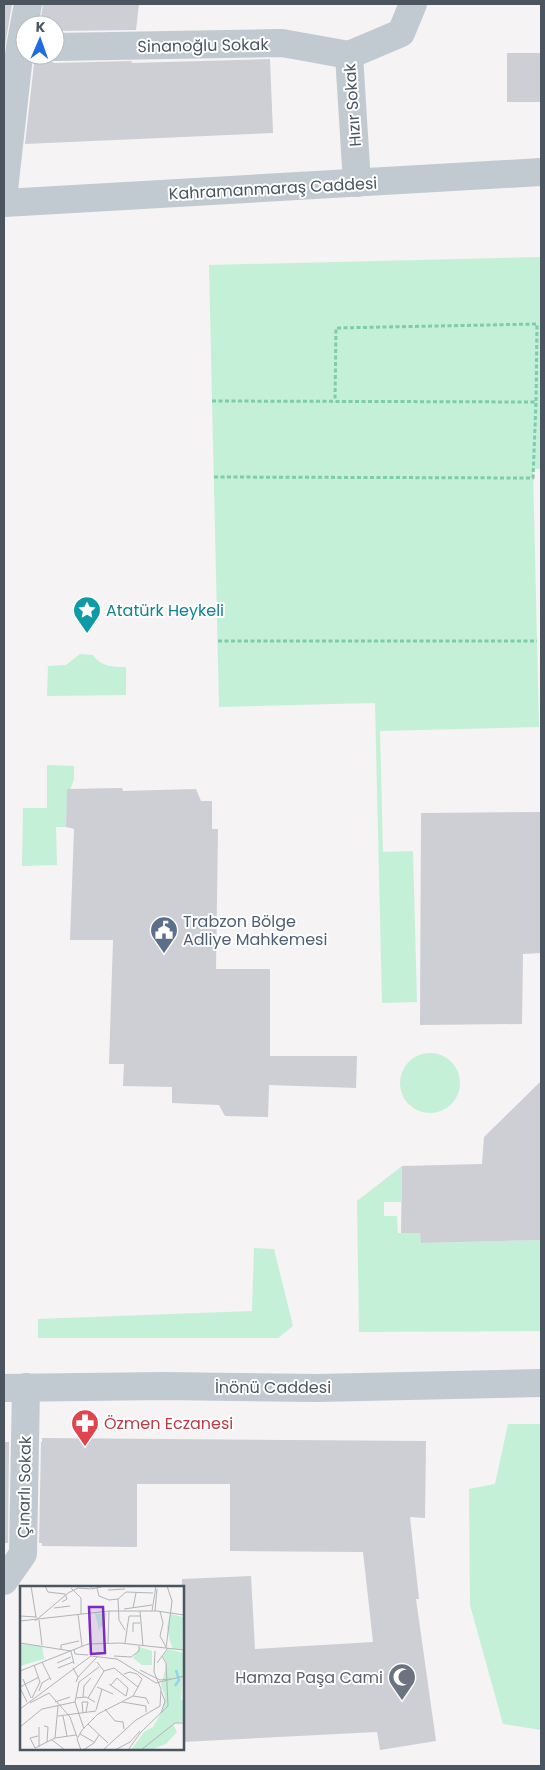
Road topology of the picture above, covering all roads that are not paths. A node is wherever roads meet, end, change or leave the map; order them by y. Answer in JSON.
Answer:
{"nodes":[{"id":1,"x":413,"y":4,"type":"edge"},
{"id":2,"x":65,"y":47,"type":"edge"},
{"id":3,"x":349,"y":55,"type":"junction"},
{"id":4,"x":21,"y":65,"type":"edge"},
{"id":5,"x":541,"y":172,"type":"edge"},
{"id":6,"x":357,"y":184,"type":"junction"},
{"id":7,"x":4,"y":190,"type":"edge"},
{"id":8,"x":4,"y":203,"type":"edge"},
{"id":9,"x":541,"y":1383,"type":"edge"},
{"id":10,"x":15,"y":1387,"type":"edge"},
{"id":11,"x":4,"y":1581,"type":"edge"}],
"edges":[{"from":1,"to":3,"type":"street","name":"Hızır Sokak"},
{"from":2,"to":3,"type":"street","name":"Sinanoğlu Sokak"},
{"from":3,"to":6,"type":"street","name":"Hızır Sokak"},
{"from":4,"to":7,"type":"street"},
{"from":5,"to":6,"type":"street","name":"Kahramanmaraş Caddesi"},
{"from":6,"to":8,"type":"street","name":"Kahramanmaraş Caddesi"},
{"from":9,"to":10,"type":"street","name":"İnönü Caddesi"},
{"from":10,"to":11,"type":"street","name":"Çınarlı Sokak"}]}
